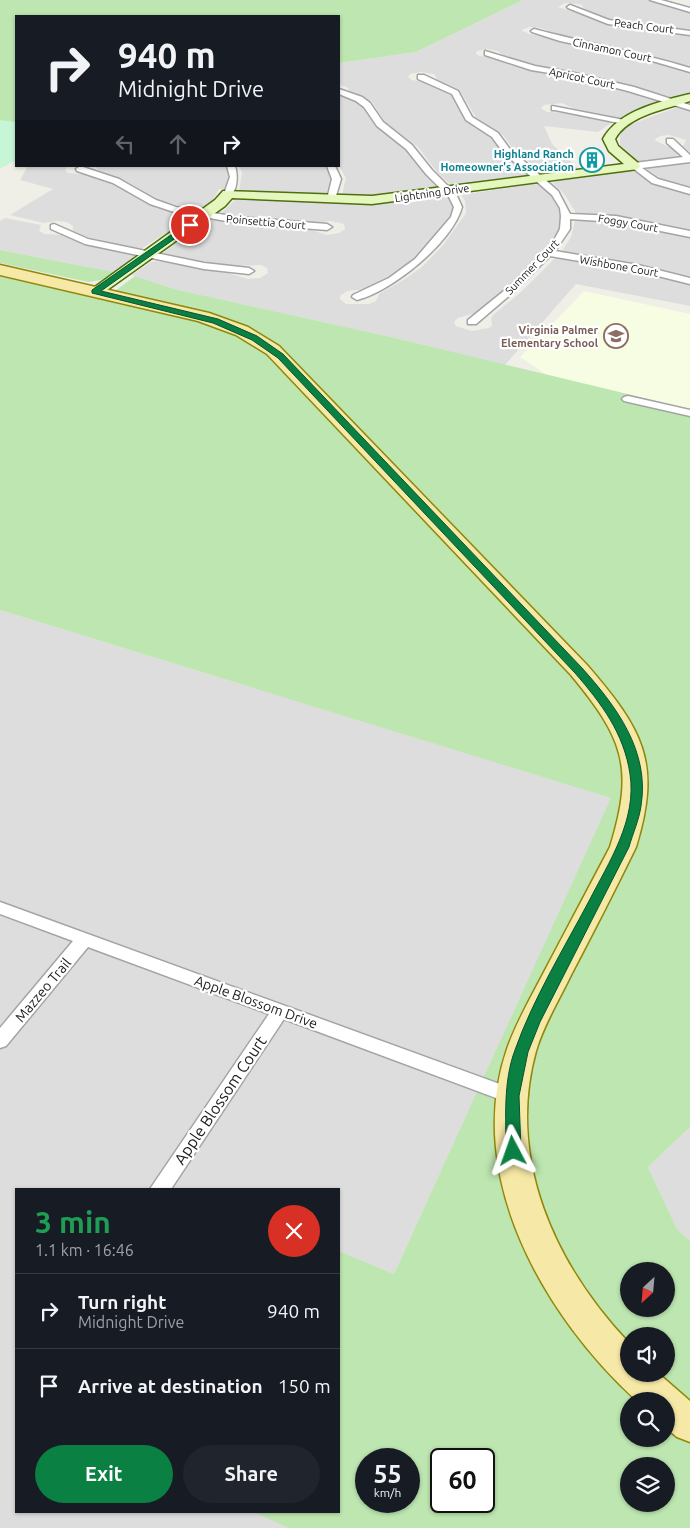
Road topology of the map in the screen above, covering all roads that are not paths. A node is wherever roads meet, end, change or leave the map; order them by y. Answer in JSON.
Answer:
{"nodes":[{"id":1,"x":654,"y":0,"type":"edge"},
{"id":2,"x":570,"y":6,"type":"dead end"},
{"id":3,"x":690,"y":10,"type":"edge"},
{"id":4,"x":534,"y":31,"type":"dead end"},
{"id":5,"x":690,"y":33,"type":"edge"},
{"id":6,"x":488,"y":53,"type":"dead end"},
{"id":7,"x":690,"y":70,"type":"edge"},
{"id":8,"x":421,"y":77,"type":"dead end"},
{"id":9,"x":340,"y":91,"type":"edge"},
{"id":10,"x":690,"y":97,"type":"edge"},
{"id":11,"x":675,"y":103,"type":"junction"},
{"id":12,"x":555,"y":108,"type":"dead end"},
{"id":13,"x":690,"y":108,"type":"edge"},
{"id":14,"x":624,"y":122,"type":"junction"},
{"id":15,"x":670,"y":141,"type":"dead end"},
{"id":16,"x":689,"y":159,"type":"edge"},
{"id":17,"x":634,"y":166,"type":"junction"},
{"id":18,"x":231,"y":167,"type":"edge"},
{"id":19,"x":332,"y":167,"type":"edge"},
{"id":20,"x":80,"y":169,"type":"dead end"},
{"id":21,"x":539,"y":179,"type":"junction"},
{"id":22,"x":448,"y":191,"type":"junction"},
{"id":23,"x":690,"y":191,"type":"edge"},
{"id":24,"x":228,"y":194,"type":"junction"},
{"id":25,"x":331,"y":199,"type":"junction"},
{"id":26,"x":204,"y":215,"type":"junction"},
{"id":27,"x":566,"y":216,"type":"junction"},
{"id":28,"x":54,"y":227,"type":"dead end"},
{"id":29,"x":327,"y":227,"type":"dead end"},
{"id":30,"x":690,"y":234,"type":"edge"},
{"id":31,"x":548,"y":253,"type":"junction"},
{"id":32,"x":148,"y":254,"type":"junction"},
{"id":33,"x":0,"y":270,"type":"edge"},
{"id":34,"x":249,"y":271,"type":"dead end"},
{"id":35,"x":690,"y":281,"type":"edge"},
{"id":36,"x":95,"y":292,"type":"junction"},
{"id":37,"x":357,"y":297,"type":"dead end"},
{"id":38,"x":472,"y":322,"type":"dead end"},
{"id":39,"x":628,"y":399,"type":"dead end"},
{"id":40,"x":690,"y":413,"type":"edge"},
{"id":41,"x":0,"y":908,"type":"edge"},
{"id":42,"x":85,"y":939,"type":"junction"},
{"id":43,"x":280,"y":1011,"type":"junction"},
{"id":44,"x":0,"y":1040,"type":"edge"},
{"id":45,"x":512,"y":1096,"type":"junction"},
{"id":46,"x":161,"y":1188,"type":"edge"},
{"id":47,"x":620,"y":1360,"type":"edge"},
{"id":48,"x":642,"y":1382,"type":"edge"},
{"id":49,"x":652,"y":1392,"type":"edge"},
{"id":50,"x":675,"y":1412,"type":"edge"},
{"id":51,"x":690,"y":1424,"type":"edge"}],
"edges":[{"from":1,"to":3,"type":"street"},
{"from":2,"to":5,"type":"street","name":"Peach Court"},
{"from":4,"to":7,"type":"street","name":"Cinnamon Court"},
{"from":6,"to":11,"type":"street","name":"Apricot Court"},
{"from":8,"to":21,"type":"street"},
{"from":9,"to":22,"type":"street"},
{"from":10,"to":11,"type":"main road"},
{"from":11,"to":13,"type":"street","name":"Apricot Court"},
{"from":11,"to":14,"type":"main road"},
{"from":12,"to":14,"type":"street"},
{"from":14,"to":17,"type":"main road"},
{"from":15,"to":16,"type":"street"},
{"from":16,"to":17,"type":"street"},
{"from":17,"to":21,"type":"main road","name":"Lightning Drive"},
{"from":17,"to":23,"type":"street"},
{"from":18,"to":24,"type":"street"},
{"from":19,"to":25,"type":"street"},
{"from":20,"to":26,"type":"street","name":"Poinsettia Court"},
{"from":21,"to":22,"type":"main road","name":"Lightning Drive"},
{"from":21,"to":27,"type":"street"},
{"from":22,"to":25,"type":"main road","name":"Lightning Drive"},
{"from":22,"to":37,"type":"street"},
{"from":24,"to":25,"type":"main road","name":"Lightning Drive"},
{"from":24,"to":26,"type":"main road"},
{"from":26,"to":29,"type":"street","name":"Poinsettia Court"},
{"from":26,"to":32,"type":"main road"},
{"from":27,"to":30,"type":"street","name":"Foggy Court"},
{"from":27,"to":31,"type":"street","name":"Summer Court"},
{"from":28,"to":32,"type":"street"},
{"from":31,"to":35,"type":"street","name":"Wishbone Court"},
{"from":31,"to":38,"type":"street","name":"Summer Court"},
{"from":32,"to":34,"type":"street"},
{"from":32,"to":36,"type":"main road"},
{"from":33,"to":36,"type":"main road"},
{"from":36,"to":45,"type":"main road"},
{"from":39,"to":40,"type":"street"},
{"from":41,"to":42,"type":"street","name":"Apple Blossom Drive"},
{"from":42,"to":43,"type":"street","name":"Apple Blossom Drive"},
{"from":42,"to":44,"type":"street","name":"Mazzeo Trail"},
{"from":43,"to":45,"type":"street","name":"Apple Blossom Drive"},
{"from":43,"to":46,"type":"street","name":"Apple Blossom Court"},
{"from":45,"to":47,"type":"main road"},
{"from":48,"to":49,"type":"main road"},
{"from":50,"to":51,"type":"main road"}]}
